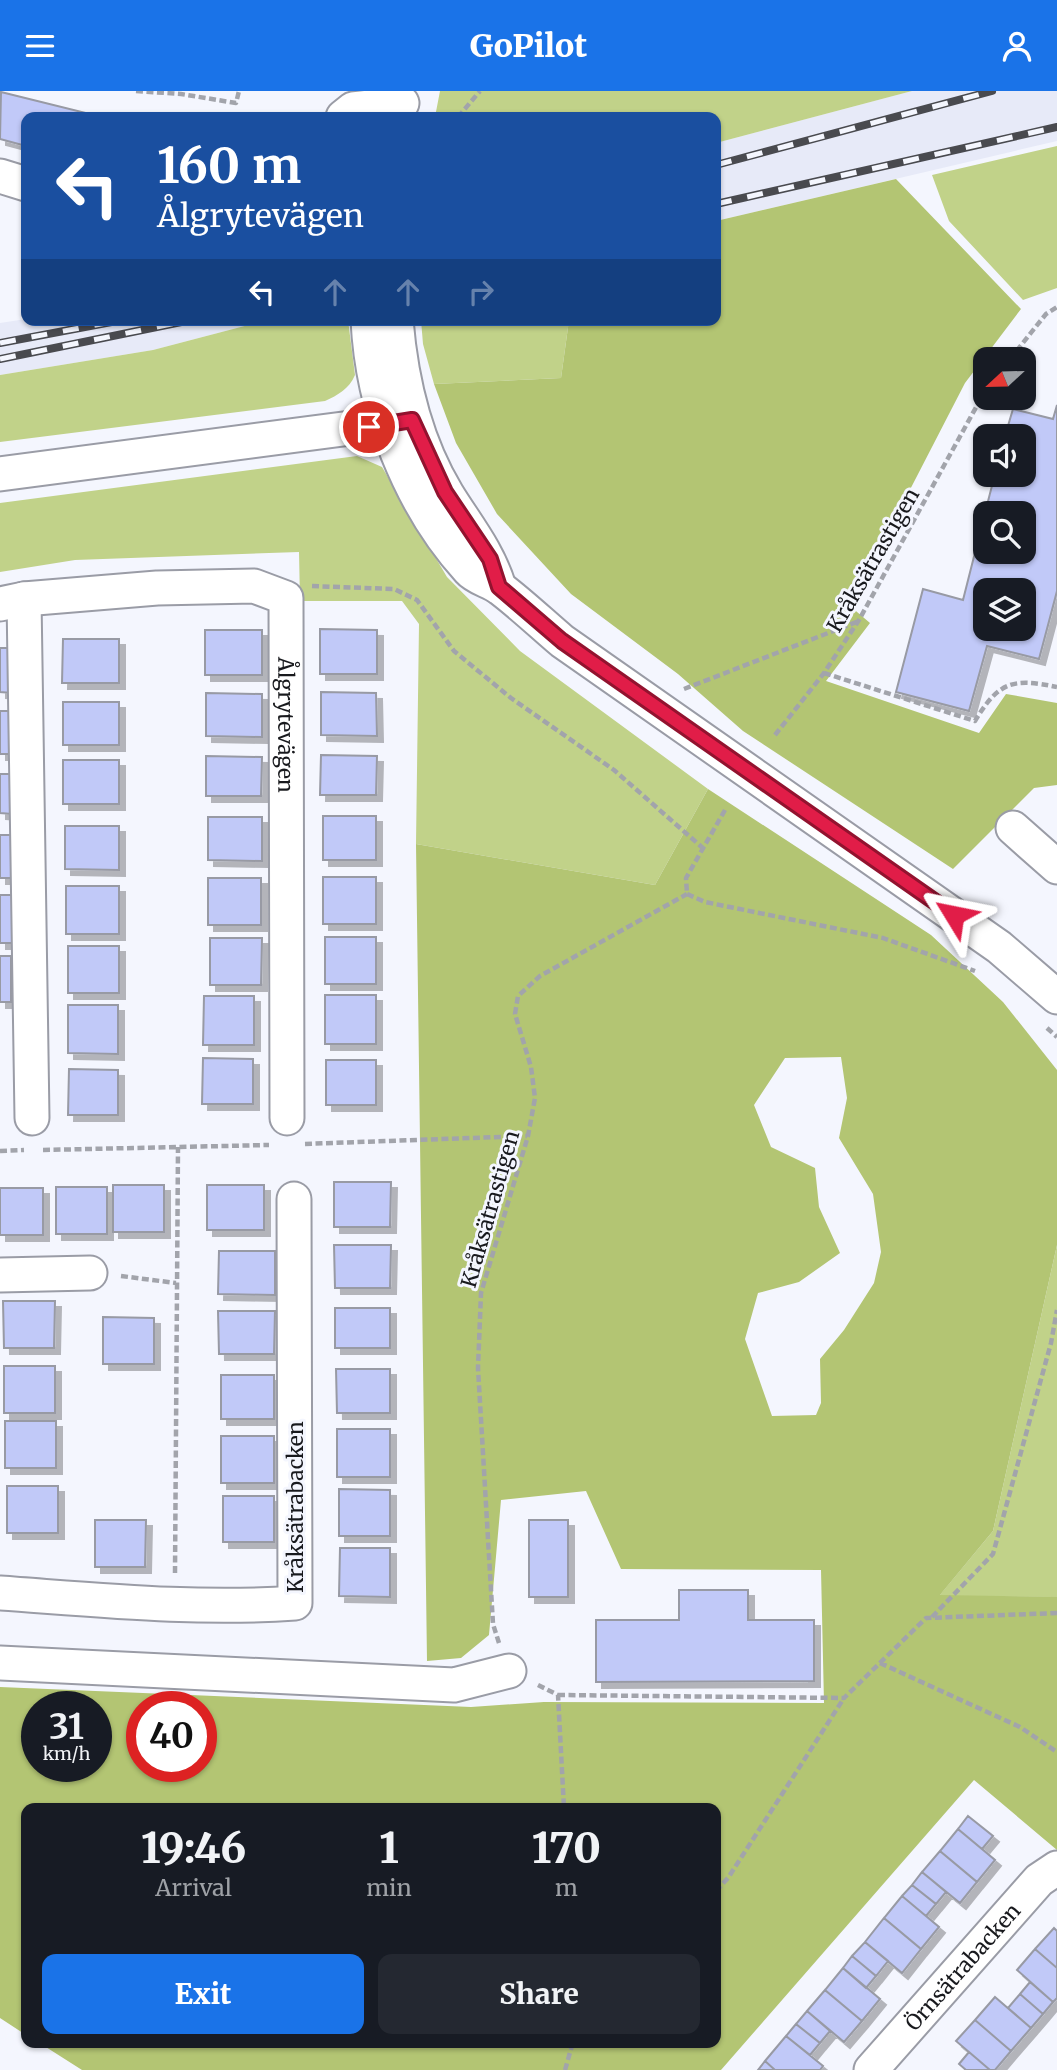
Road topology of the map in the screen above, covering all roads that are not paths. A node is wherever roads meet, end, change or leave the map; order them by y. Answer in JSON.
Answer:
{"nodes":[{"id":1,"x":402,"y":104,"type":"edge"},
{"id":2,"x":349,"y":112,"type":"edge"},
{"id":3,"x":0,"y":176,"type":"edge"},
{"id":4,"x":21,"y":182,"type":"edge"},
{"id":5,"x":383,"y":335,"type":"edge"},
{"id":6,"x":399,"y":422,"type":"junction"},
{"id":7,"x":0,"y":474,"type":"edge"},
{"id":8,"x":12,"y":602,"type":"edge"},
{"id":9,"x":1013,"y":828,"type":"dead end"},
{"id":10,"x":1057,"y":867,"type":"edge"},
{"id":11,"x":1051,"y":1012,"type":"edge"},
{"id":12,"x":30,"y":1134,"type":"road end"},
{"id":13,"x":285,"y":1136,"type":"road end"},
{"id":14,"x":294,"y":1199,"type":"dead end"},
{"id":15,"x":90,"y":1273,"type":"road end"},
{"id":16,"x":0,"y":1275,"type":"edge"},
{"id":17,"x":0,"y":1593,"type":"edge"},
{"id":18,"x":0,"y":1663,"type":"edge"},
{"id":19,"x":509,"y":1671,"type":"road end"},
{"id":20,"x":1057,"y":1868,"type":"edge"},
{"id":21,"x":872,"y":2070,"type":"edge"}],
"edges":[{"from":1,"to":2,"type":"street"},
{"from":3,"to":4,"type":"street"},
{"from":5,"to":6,"type":"street"},
{"from":6,"to":7,"type":"street"},
{"from":6,"to":11,"type":"street"},
{"from":8,"to":12,"type":"street"},
{"from":8,"to":13,"type":"street","name":"Ålgrytevägen"},
{"from":9,"to":10,"type":"street"},
{"from":14,"to":17,"type":"street","name":"Kråksätrabacken"},
{"from":15,"to":16,"type":"street"},
{"from":18,"to":19,"type":"street"},
{"from":20,"to":21,"type":"street","name":"Örnsätrabacken"}]}
